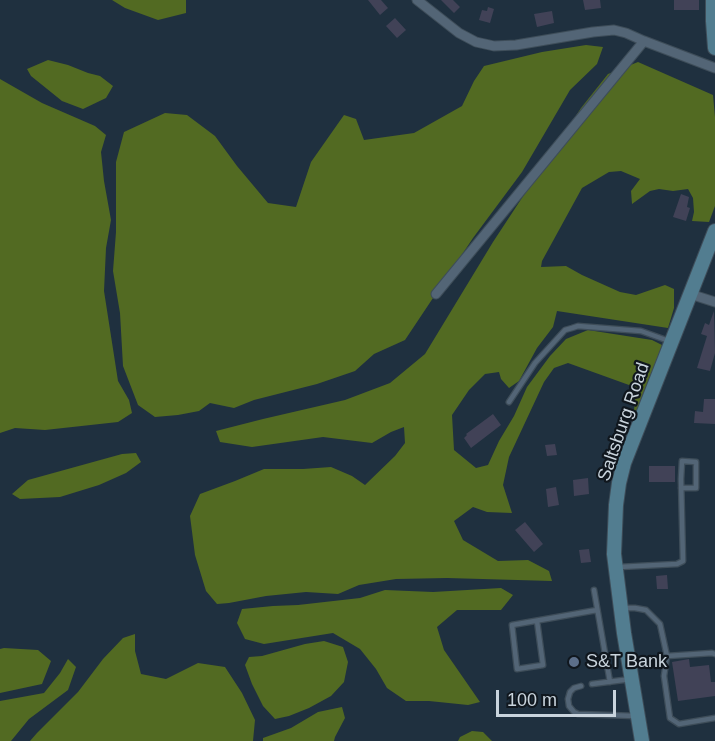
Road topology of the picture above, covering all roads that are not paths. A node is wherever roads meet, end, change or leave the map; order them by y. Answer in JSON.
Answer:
{"nodes":[{"id":1,"x":417,"y":0,"type":"edge"},
{"id":2,"x":713,"y":0,"type":"edge"},
{"id":3,"x":644,"y":41,"type":"junction"},
{"id":4,"x":715,"y":48,"type":"edge"},
{"id":5,"x":715,"y":68,"type":"edge"},
{"id":6,"x":715,"y":231,"type":"edge"},
{"id":7,"x":436,"y":294,"type":"dead end"},
{"id":8,"x":690,"y":294,"type":"junction"},
{"id":9,"x":715,"y":302,"type":"edge"},
{"id":10,"x":672,"y":342,"type":"junction"},
{"id":11,"x":509,"y":402,"type":"dead end"},
{"id":12,"x":681,"y":488,"type":"junction"},
{"id":13,"x":616,"y":568,"type":"junction"},
{"id":14,"x":594,"y":590,"type":"dead end"},
{"id":15,"x":621,"y":608,"type":"junction"},
{"id":16,"x":597,"y":610,"type":"junction"},
{"id":17,"x":537,"y":621,"type":"junction"},
{"id":18,"x":715,"y":654,"type":"edge"},
{"id":19,"x":667,"y":656,"type":"junction"},
{"id":20,"x":631,"y":679,"type":"junction"},
{"id":21,"x":610,"y":682,"type":"junction"},
{"id":22,"x":592,"y":684,"type":"dead end"},
{"id":23,"x":581,"y":686,"type":"dead end"},
{"id":24,"x":638,"y":716,"type":"junction"},
{"id":25,"x":715,"y":718,"type":"edge"},
{"id":26,"x":642,"y":741,"type":"edge"}],
"edges":[{"from":1,"to":3,"type":"street"},
{"from":2,"to":4,"type":"main road"},
{"from":3,"to":5,"type":"street"},
{"from":3,"to":7,"type":"street"},
{"from":6,"to":8,"type":"main road","name":"Saltsburg Road"},
{"from":8,"to":9,"type":"street"},
{"from":8,"to":10,"type":"main road","name":"Saltsburg Road"},
{"from":10,"to":11,"type":"lane"},
{"from":10,"to":13,"type":"main road","name":"Saltsburg Road"},
{"from":12,"to":12,"type":"lane"},
{"from":12,"to":13,"type":"lane"},
{"from":13,"to":15,"type":"main road","name":"Saltsburg Road"},
{"from":14,"to":16,"type":"lane"},
{"from":15,"to":19,"type":"lane"},
{"from":15,"to":20,"type":"main road","name":"Saltsburg Road"},
{"from":16,"to":17,"type":"lane"},
{"from":16,"to":21,"type":"lane"},
{"from":17,"to":17,"type":"lane"},
{"from":18,"to":19,"type":"lane"},
{"from":19,"to":25,"type":"lane"},
{"from":20,"to":21,"type":"lane"},
{"from":20,"to":24,"type":"main road","name":"Saltsburg Road"},
{"from":21,"to":22,"type":"lane"},
{"from":23,"to":24,"type":"lane"},
{"from":24,"to":26,"type":"main road","name":"Saltsburg Road"}]}
